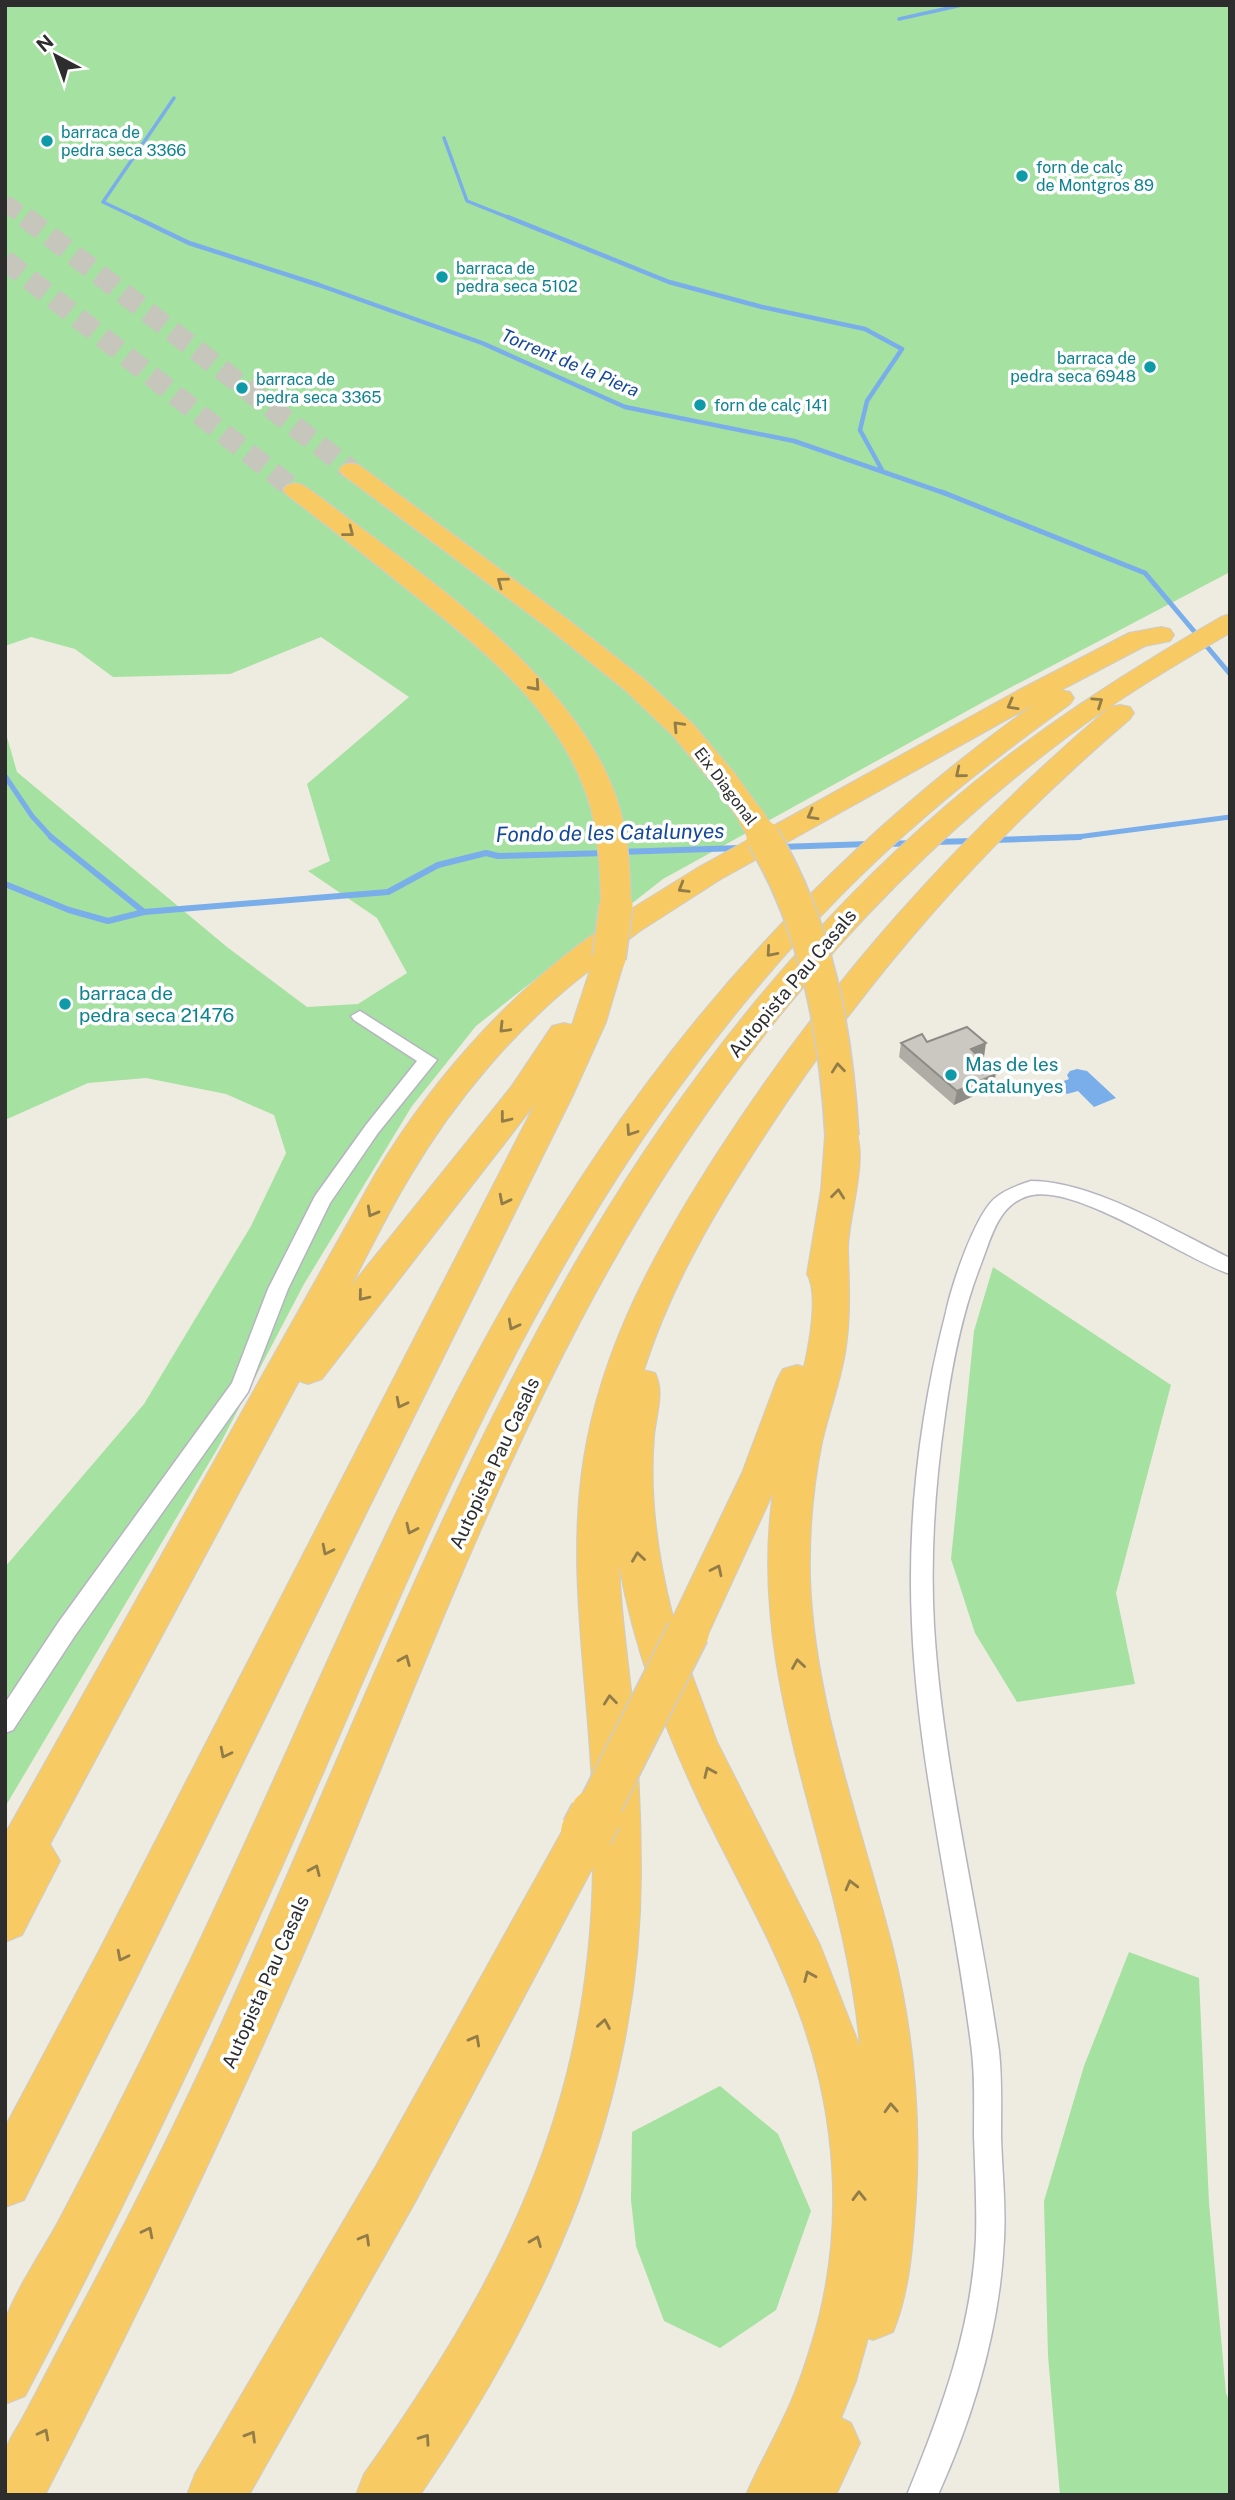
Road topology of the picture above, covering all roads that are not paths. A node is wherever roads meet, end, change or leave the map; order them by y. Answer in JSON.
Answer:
{"nodes":[{"id":1,"x":351,"y":470,"type":"tunnel mouth"},
{"id":2,"x":295,"y":490,"type":"tunnel mouth"},
{"id":3,"x":1230,"y":598,"type":"edge"},
{"id":4,"x":1230,"y":621,"type":"edge"},
{"id":5,"x":1198,"y":635,"type":"edge"},
{"id":6,"x":753,"y":838,"type":"junction"},
{"id":7,"x":900,"y":843,"type":"junction"},
{"id":8,"x":605,"y":971,"type":"junction"},
{"id":9,"x":360,"y":1016,"type":"dead end"},
{"id":10,"x":772,"y":1094,"type":"junction"},
{"id":11,"x":831,"y":1251,"type":"junction"},
{"id":12,"x":1230,"y":1267,"type":"edge"},
{"id":13,"x":5,"y":1723,"type":"edge"},
{"id":14,"x":59,"y":1782,"type":"junction"},
{"id":15,"x":5,"y":1870,"type":"edge"},
{"id":16,"x":5,"y":1881,"type":"edge"},
{"id":17,"x":5,"y":1919,"type":"edge"},
{"id":18,"x":5,"y":2181,"type":"edge"},
{"id":19,"x":5,"y":2376,"type":"edge"},
{"id":20,"x":13,"y":2495,"type":"edge"},
{"id":21,"x":216,"y":2495,"type":"edge"},
{"id":22,"x":386,"y":2495,"type":"edge"},
{"id":23,"x":775,"y":2495,"type":"edge"},
{"id":24,"x":805,"y":2495,"type":"edge"},
{"id":25,"x":922,"y":2495,"type":"edge"}],
"edges":[{"from":6,"to":1,"type":"highway","name":"Eix Diagonal","one_way":true},
{"from":2,"to":8,"type":"highway","one_way":true,"bridge":true},
{"from":3,"to":5,"type":"highway","name":"Autopista Pau Casals"},
{"from":4,"to":5,"type":"highway","name":"Autopista Pau Casals"},
{"from":5,"to":6,"type":"highway","one_way":true},
{"from":7,"to":5,"type":"highway","name":"Autopista Pau Casals","one_way":true},
{"from":5,"to":7,"type":"highway","name":"Autopista Pau Casals","one_way":true},
{"from":5,"to":10,"type":"highway"},
{"from":11,"to":6,"type":"highway","name":"Eix Diagonal","one_way":true,"bridge":true},
{"from":6,"to":14,"type":"highway","one_way":true},
{"from":7,"to":19,"type":"highway","name":"Autopista Pau Casals","one_way":true},
{"from":20,"to":7,"type":"highway","name":"Autopista Pau Casals","one_way":true},
{"from":8,"to":17,"type":"highway","one_way":true},
{"from":8,"to":18,"type":"highway","one_way":true},
{"from":9,"to":13,"type":"street"},
{"from":22,"to":10,"type":"highway","one_way":true},
{"from":23,"to":10,"type":"highway","one_way":true},
{"from":21,"to":11,"type":"highway","one_way":true,"bridge":true},
{"from":24,"to":11,"type":"highway","one_way":true},
{"from":12,"to":25,"type":"street"},
{"from":14,"to":15,"type":"highway"},
{"from":14,"to":16,"type":"highway"}]}
